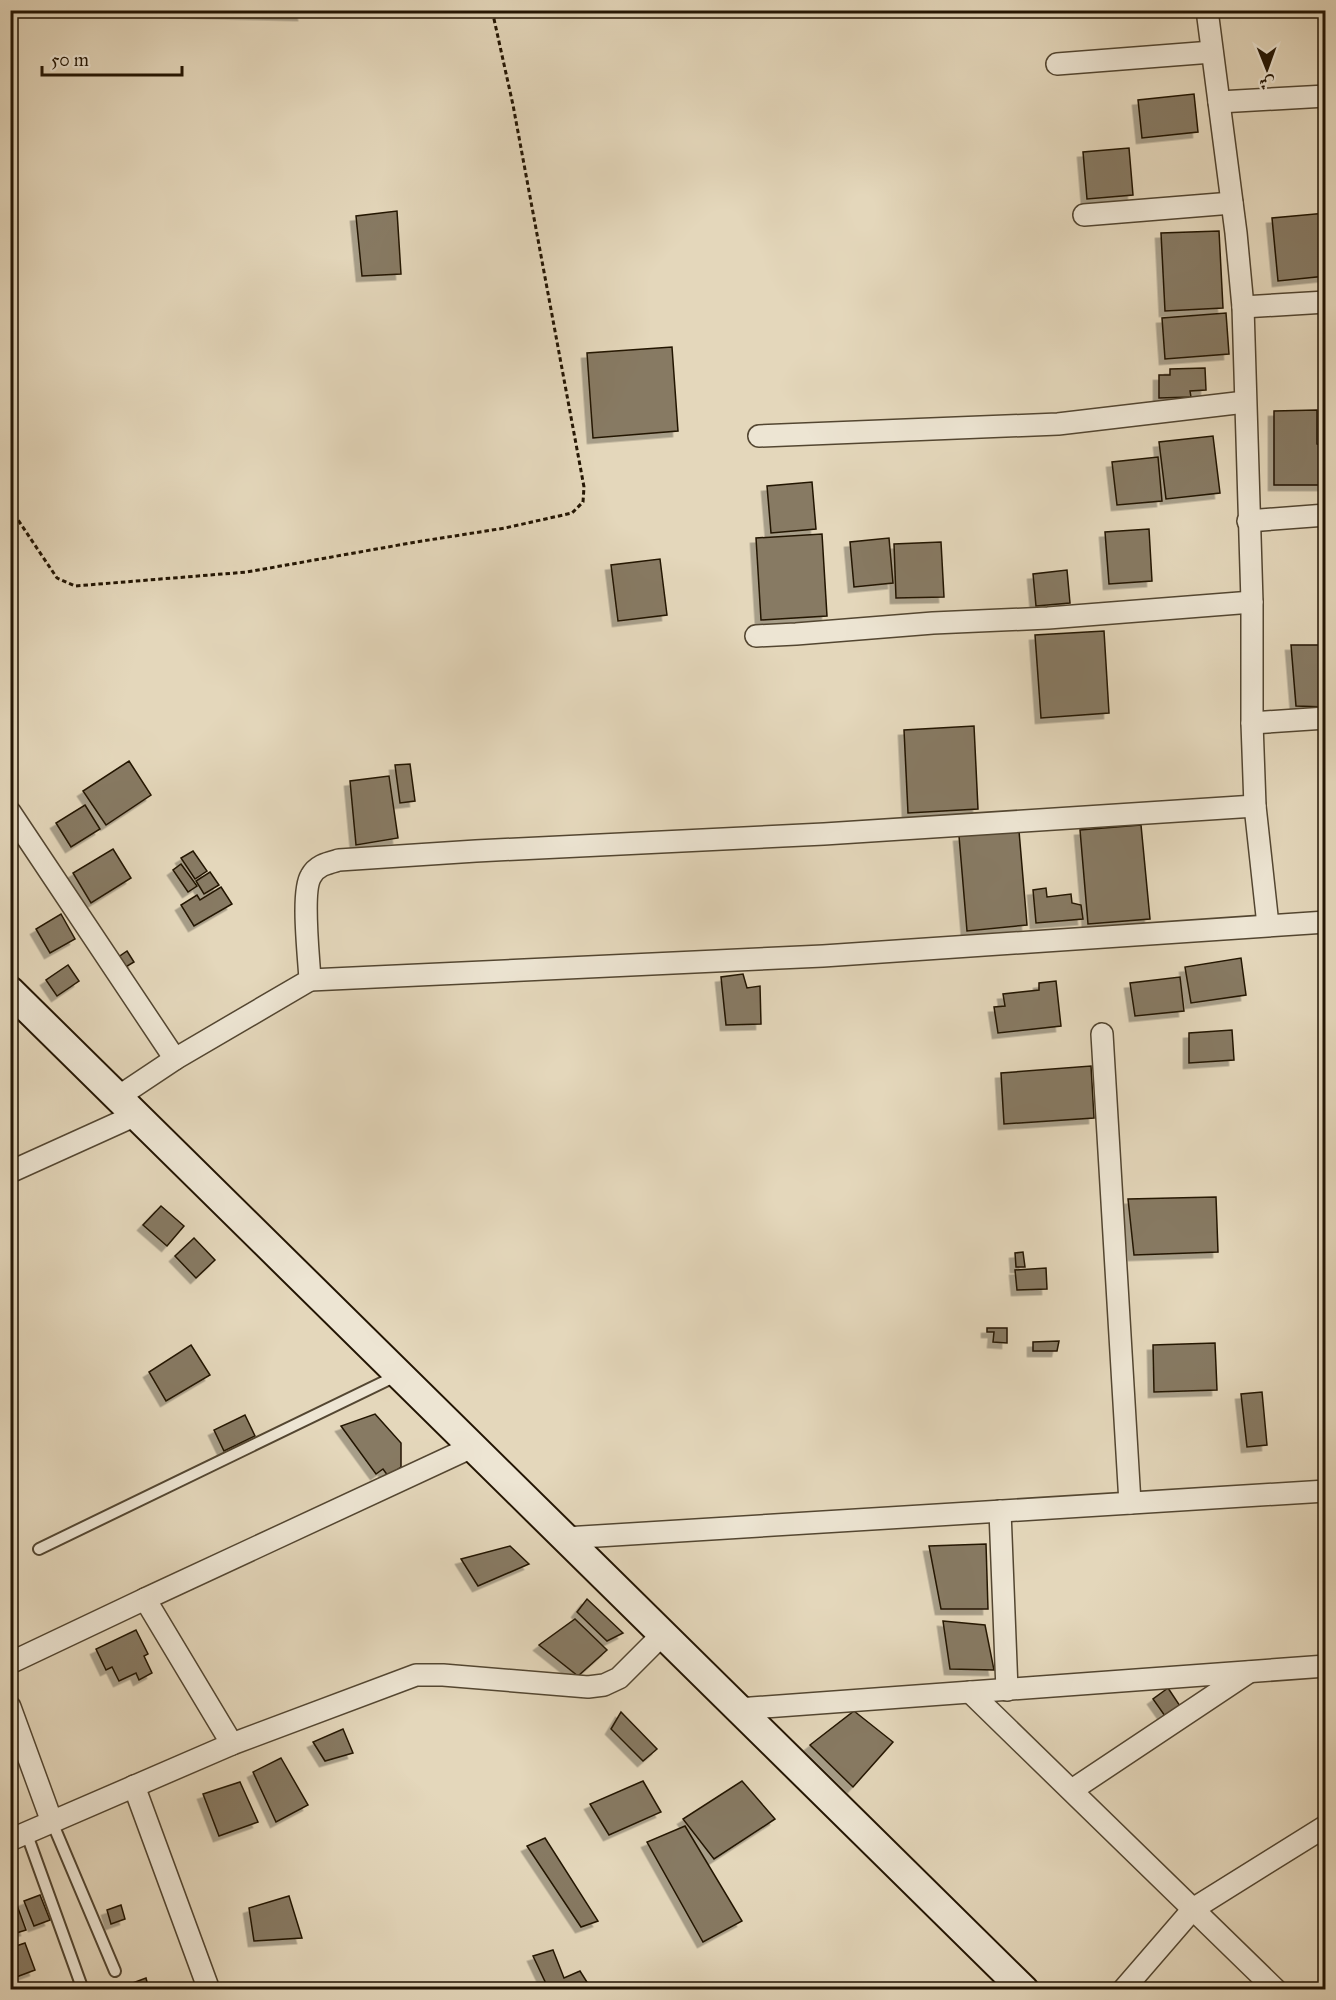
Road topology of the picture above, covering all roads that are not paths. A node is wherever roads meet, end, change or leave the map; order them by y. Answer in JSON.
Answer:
{"nodes":[{"id":1,"x":1207,"y":10,"type":"edge"},
{"id":2,"x":1212,"y":52,"type":"junction"},
{"id":3,"x":1057,"y":64,"type":"dead end"},
{"id":4,"x":1326,"y":96,"type":"edge"},
{"id":5,"x":1219,"y":102,"type":"junction"},
{"id":6,"x":1232,"y":203,"type":"junction"},
{"id":7,"x":1084,"y":215,"type":"dead end"},
{"id":8,"x":1326,"y":302,"type":"edge"},
{"id":9,"x":1243,"y":308,"type":"junction"},
{"id":10,"x":1245,"y":402,"type":"junction"},
{"id":11,"x":759,"y":436,"type":"dead end"},
{"id":12,"x":1326,"y":515,"type":"edge"},
{"id":13,"x":1248,"y":521,"type":"junction"},
{"id":14,"x":1252,"y":602,"type":"junction"},
{"id":15,"x":756,"y":636,"type":"dead end"},
{"id":16,"x":1326,"y":718,"type":"edge"},
{"id":17,"x":1252,"y":723,"type":"junction"},
{"id":18,"x":1256,"y":806,"type":"junction"},
{"id":19,"x":10,"y":812,"type":"edge"},
{"id":20,"x":1326,"y":922,"type":"edge"},
{"id":21,"x":1268,"y":925,"type":"junction"},
{"id":22,"x":310,"y":980,"type":"junction"},
{"id":23,"x":15,"y":1003,"type":"edge"},
{"id":24,"x":1102,"y":1034,"type":"dead end"},
{"id":25,"x":175,"y":1059,"type":"junction"},
{"id":26,"x":127,"y":1106,"type":"junction"},
{"id":27,"x":10,"y":1172,"type":"edge"},
{"id":28,"x":398,"y":1374,"type":"junction"},
{"id":29,"x":472,"y":1447,"type":"junction"},
{"id":30,"x":1326,"y":1491,"type":"edge"},
{"id":31,"x":1130,"y":1503,"type":"junction"},
{"id":32,"x":1000,"y":1511,"type":"junction"},
{"id":33,"x":565,"y":1538,"type":"junction"},
{"id":34,"x":39,"y":1549,"type":"dead end"},
{"id":35,"x":145,"y":1599,"type":"junction"},
{"id":36,"x":663,"y":1634,"type":"junction"},
{"id":37,"x":10,"y":1663,"type":"edge"},
{"id":38,"x":1326,"y":1666,"type":"edge"},
{"id":39,"x":1249,"y":1672,"type":"junction"},
{"id":40,"x":1007,"y":1689,"type":"junction"},
{"id":41,"x":970,"y":1692,"type":"junction"},
{"id":42,"x":10,"y":1707,"type":"edge"},
{"id":43,"x":738,"y":1709,"type":"junction"},
{"id":44,"x":232,"y":1744,"type":"junction"},
{"id":45,"x":134,"y":1786,"type":"junction"},
{"id":46,"x":1072,"y":1790,"type":"junction"},
{"id":47,"x":52,"y":1822,"type":"junction"},
{"id":48,"x":1326,"y":1826,"type":"edge"},
{"id":49,"x":18,"y":1836,"type":"edge"},
{"id":50,"x":1193,"y":1909,"type":"junction"},
{"id":51,"x":115,"y":1971,"type":"dead end"},
{"id":52,"x":83,"y":1989,"type":"edge"},
{"id":53,"x":209,"y":1989,"type":"edge"},
{"id":54,"x":1023,"y":1989,"type":"edge"},
{"id":55,"x":1123,"y":1989,"type":"edge"},
{"id":56,"x":1276,"y":1989,"type":"edge"}],
"edges":[{"from":1,"to":2,"type":"street"},
{"from":2,"to":3,"type":"street"},
{"from":2,"to":5,"type":"street"},
{"from":4,"to":5,"type":"street"},
{"from":5,"to":6,"type":"street"},
{"from":6,"to":7,"type":"street"},
{"from":6,"to":9,"type":"street"},
{"from":8,"to":9,"type":"street"},
{"from":9,"to":10,"type":"street"},
{"from":10,"to":11,"type":"street"},
{"from":10,"to":13,"type":"street"},
{"from":12,"to":13,"type":"street"},
{"from":13,"to":14,"type":"street"},
{"from":14,"to":15,"type":"street"},
{"from":14,"to":17,"type":"street"},
{"from":16,"to":17,"type":"street"},
{"from":17,"to":18,"type":"street"},
{"from":18,"to":21,"type":"street"},
{"from":18,"to":22,"type":"street"},
{"from":19,"to":25,"type":"street"},
{"from":20,"to":21,"type":"street"},
{"from":21,"to":22,"type":"street"},
{"from":22,"to":25,"type":"street"},
{"from":23,"to":26,"type":"main road"},
{"from":24,"to":31,"type":"street"},
{"from":25,"to":26,"type":"street"},
{"from":26,"to":27,"type":"street"},
{"from":26,"to":28,"type":"main road"},
{"from":28,"to":29,"type":"main road"},
{"from":28,"to":34,"type":"lane"},
{"from":29,"to":33,"type":"main road"},
{"from":29,"to":35,"type":"street"},
{"from":30,"to":31,"type":"street"},
{"from":31,"to":32,"type":"street"},
{"from":32,"to":33,"type":"street"},
{"from":32,"to":40,"type":"street"},
{"from":33,"to":36,"type":"main road"},
{"from":35,"to":37,"type":"street"},
{"from":35,"to":44,"type":"street"},
{"from":36,"to":43,"type":"main road"},
{"from":36,"to":44,"type":"street"},
{"from":38,"to":39,"type":"street"},
{"from":39,"to":40,"type":"street"},
{"from":39,"to":46,"type":"street"},
{"from":40,"to":41,"type":"street"},
{"from":41,"to":43,"type":"street"},
{"from":41,"to":46,"type":"street"},
{"from":42,"to":47,"type":"street"},
{"from":43,"to":54,"type":"main road"},
{"from":44,"to":45,"type":"street"},
{"from":45,"to":47,"type":"street"},
{"from":45,"to":53,"type":"street"},
{"from":46,"to":50,"type":"street"},
{"from":47,"to":49,"type":"street"},
{"from":47,"to":51,"type":"lane"},
{"from":48,"to":50,"type":"street"},
{"from":49,"to":52,"type":"lane"},
{"from":50,"to":55,"type":"street"},
{"from":50,"to":56,"type":"street"}]}
